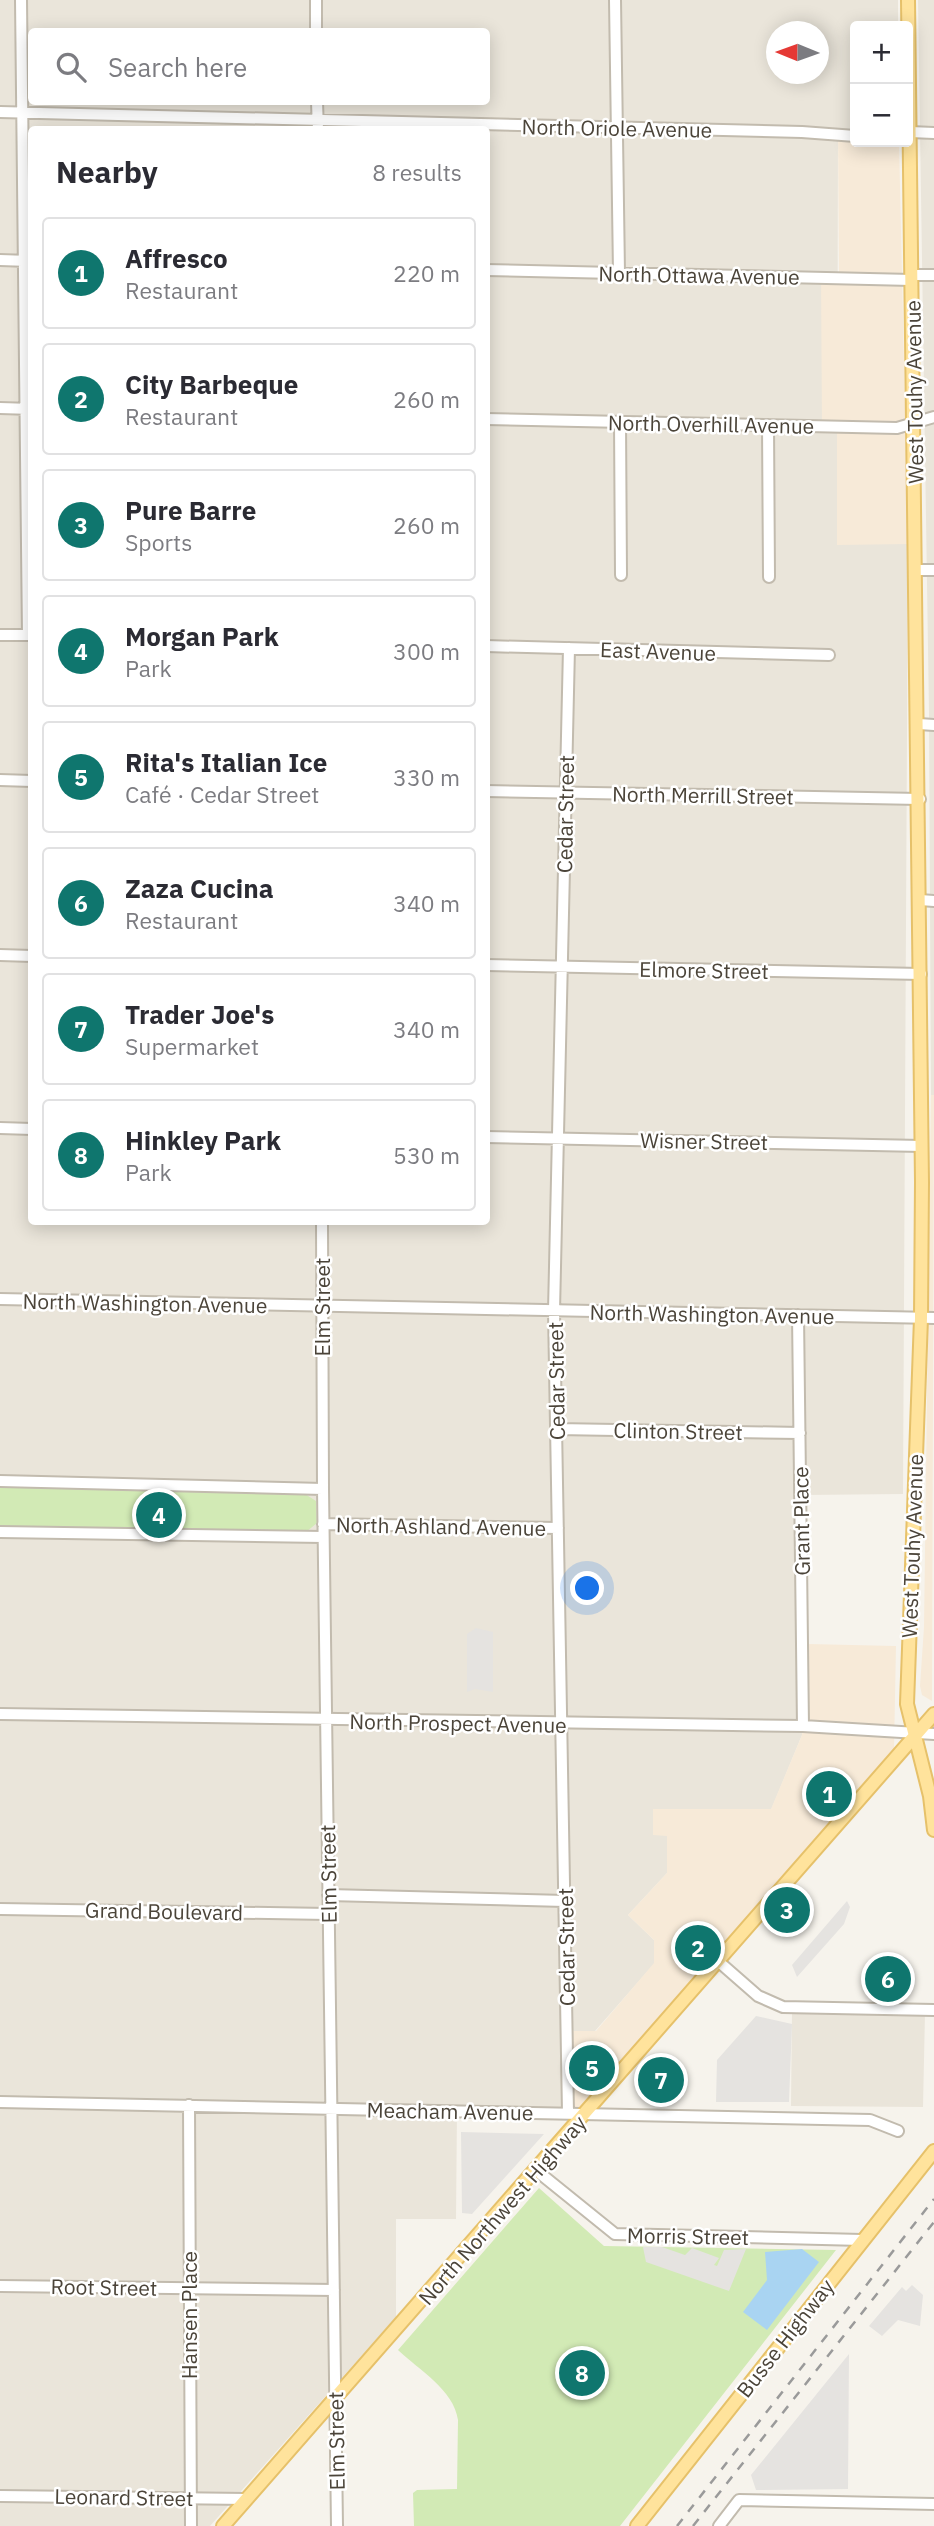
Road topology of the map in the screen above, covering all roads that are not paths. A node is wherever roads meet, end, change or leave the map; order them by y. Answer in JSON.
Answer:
{"nodes":[{"id":1,"x":21,"y":0,"type":"edge"},
{"id":2,"x":316,"y":0,"type":"edge"},
{"id":3,"x":615,"y":0,"type":"edge"},
{"id":4,"x":908,"y":0,"type":"edge"},
{"id":5,"x":316,"y":28,"type":"edge"},
{"id":6,"x":909,"y":84,"type":"edge"},
{"id":7,"x":317,"y":105,"type":"edge"},
{"id":8,"x":0,"y":112,"type":"edge"},
{"id":9,"x":22,"y":113,"type":"junction"},
{"id":10,"x":318,"y":125,"type":"edge"},
{"id":11,"x":418,"y":126,"type":"edge"},
{"id":12,"x":490,"y":127,"type":"edge"},
{"id":13,"x":617,"y":128,"type":"junction"},
{"id":14,"x":934,"y":133,"type":"edge"},
{"id":15,"x":850,"y":136,"type":"edge"},
{"id":16,"x":913,"y":136,"type":"edge"},
{"id":17,"x":910,"y":147,"type":"edge"},
{"id":18,"x":0,"y":260,"type":"edge"},
{"id":19,"x":28,"y":261,"type":"edge"},
{"id":20,"x":490,"y":271,"type":"edge"},
{"id":21,"x":620,"y":274,"type":"junction"},
{"id":22,"x":934,"y":275,"type":"edge"},
{"id":23,"x":912,"y":278,"type":"junction"},
{"id":24,"x":0,"y":408,"type":"edge"},
{"id":25,"x":28,"y":409,"type":"edge"},
{"id":26,"x":934,"y":417,"type":"edge"},
{"id":27,"x":490,"y":419,"type":"edge"},
{"id":28,"x":620,"y":422,"type":"junction"},
{"id":29,"x":915,"y":423,"type":"junction"},
{"id":30,"x":768,"y":425,"type":"junction"},
{"id":31,"x":917,"y":570,"type":"junction"},
{"id":32,"x":934,"y":570,"type":"edge"},
{"id":33,"x":621,"y":575,"type":"dead end"},
{"id":34,"x":769,"y":577,"type":"dead end"},
{"id":35,"x":0,"y":635,"type":"edge"},
{"id":36,"x":28,"y":635,"type":"edge"},
{"id":37,"x":490,"y":646,"type":"edge"},
{"id":38,"x":569,"y":648,"type":"junction"},
{"id":39,"x":829,"y":655,"type":"dead end"},
{"id":40,"x":919,"y":724,"type":"junction"},
{"id":41,"x":934,"y":724,"type":"edge"},
{"id":42,"x":0,"y":780,"type":"edge"},
{"id":43,"x":28,"y":781,"type":"edge"},
{"id":44,"x":490,"y":791,"type":"edge"},
{"id":45,"x":566,"y":792,"type":"junction"},
{"id":46,"x":920,"y":799,"type":"junction"},
{"id":47,"x":927,"y":901,"type":"edge"},
{"id":48,"x":0,"y":955,"type":"edge"},
{"id":49,"x":28,"y":956,"type":"edge"},
{"id":50,"x":490,"y":965,"type":"edge"},
{"id":51,"x":562,"y":967,"type":"junction"},
{"id":52,"x":921,"y":974,"type":"junction"},
{"id":53,"x":0,"y":1128,"type":"edge"},
{"id":54,"x":28,"y":1129,"type":"edge"},
{"id":55,"x":490,"y":1137,"type":"edge"},
{"id":56,"x":558,"y":1138,"type":"junction"},
{"id":57,"x":922,"y":1146,"type":"junction"},
{"id":58,"x":322,"y":1225,"type":"edge"},
{"id":59,"x":0,"y":1299,"type":"edge"},
{"id":60,"x":321,"y":1307,"type":"junction"},
{"id":61,"x":555,"y":1311,"type":"junction"},
{"id":62,"x":798,"y":1315,"type":"junction"},
{"id":63,"x":927,"y":1318,"type":"edge"},
{"id":64,"x":557,"y":1429,"type":"junction"},
{"id":65,"x":800,"y":1433,"type":"junction"},
{"id":66,"x":0,"y":1482,"type":"edge"},
{"id":67,"x":323,"y":1489,"type":"junction"},
{"id":68,"x":323,"y":1524,"type":"junction"},
{"id":69,"x":558,"y":1528,"type":"junction"},
{"id":70,"x":0,"y":1532,"type":"edge"},
{"id":71,"x":323,"y":1537,"type":"junction"},
{"id":72,"x":0,"y":1714,"type":"edge"},
{"id":73,"x":934,"y":1714,"type":"edge"},
{"id":74,"x":326,"y":1721,"type":"junction"},
{"id":75,"x":562,"y":1725,"type":"junction"},
{"id":76,"x":803,"y":1726,"type":"junction"},
{"id":77,"x":916,"y":1734,"type":"junction"},
{"id":78,"x":934,"y":1734,"type":"edge"},
{"id":79,"x":934,"y":1789,"type":"edge"},
{"id":80,"x":931,"y":1805,"type":"junction"},
{"id":81,"x":934,"y":1830,"type":"edge"},
{"id":82,"x":328,"y":1895,"type":"junction"},
{"id":83,"x":565,"y":1901,"type":"junction"},
{"id":84,"x":0,"y":1909,"type":"edge"},
{"id":85,"x":328,"y":1914,"type":"junction"},
{"id":86,"x":718,"y":1961,"type":"junction"},
{"id":87,"x":934,"y":2010,"type":"edge"},
{"id":88,"x":0,"y":2102,"type":"edge"},
{"id":89,"x":189,"y":2105,"type":"junction"},
{"id":90,"x":331,"y":2108,"type":"junction"},
{"id":91,"x":568,"y":2113,"type":"junction"},
{"id":92,"x":586,"y":2113,"type":"junction"},
{"id":93,"x":898,"y":2131,"type":"dead end"},
{"id":94,"x":934,"y":2151,"type":"edge"},
{"id":95,"x":537,"y":2171,"type":"junction"},
{"id":96,"x":862,"y":2240,"type":"junction"},
{"id":97,"x":0,"y":2286,"type":"edge"},
{"id":98,"x":189,"y":2288,"type":"junction"},
{"id":99,"x":334,"y":2290,"type":"junction"},
{"id":100,"x":336,"y":2398,"type":"junction"},
{"id":101,"x":0,"y":2496,"type":"edge"},
{"id":102,"x":190,"y":2498,"type":"junction"},
{"id":103,"x":247,"y":2499,"type":"junction"},
{"id":104,"x":934,"y":2504,"type":"edge"},
{"id":105,"x":191,"y":2526,"type":"edge"},
{"id":106,"x":223,"y":2526,"type":"edge"},
{"id":107,"x":338,"y":2526,"type":"edge"},
{"id":108,"x":637,"y":2526,"type":"edge"},
{"id":109,"x":719,"y":2526,"type":"edge"}],
"edges":[{"from":1,"to":9,"type":"street"},
{"from":2,"to":5,"type":"street"},
{"from":3,"to":13,"type":"street"},
{"from":4,"to":6,"type":"main road","name":"West Touhy Avenue"},
{"from":7,"to":10,"type":"street"},
{"from":8,"to":9,"type":"street","name":"North Oriole Avenue"},
{"from":9,"to":10,"type":"street","name":"North Oriole Avenue"},
{"from":9,"to":19,"type":"street"},
{"from":10,"to":11,"type":"street","name":"North Oriole Avenue"},
{"from":12,"to":13,"type":"street","name":"North Oriole Avenue"},
{"from":13,"to":15,"type":"street","name":"North Oriole Avenue"},
{"from":13,"to":21,"type":"street"},
{"from":14,"to":16,"type":"street"},
{"from":17,"to":23,"type":"main road","name":"West Touhy Avenue"},
{"from":18,"to":19,"type":"street"},
{"from":19,"to":25,"type":"street"},
{"from":20,"to":21,"type":"street","name":"North Ottawa Avenue"},
{"from":21,"to":23,"type":"street","name":"North Ottawa Avenue"},
{"from":22,"to":23,"type":"street","name":"North Ottawa Avenue"},
{"from":23,"to":29,"type":"main road","name":"West Touhy Avenue"},
{"from":24,"to":25,"type":"street"},
{"from":26,"to":29,"type":"street","name":"North Overhill Avenue"},
{"from":27,"to":28,"type":"street","name":"North Overhill Avenue"},
{"from":28,"to":30,"type":"street","name":"North Overhill Avenue"},
{"from":28,"to":33,"type":"street"},
{"from":29,"to":30,"type":"street","name":"North Overhill Avenue"},
{"from":29,"to":31,"type":"main road","name":"West Touhy Avenue"},
{"from":30,"to":34,"type":"street"},
{"from":31,"to":32,"type":"street"},
{"from":31,"to":40,"type":"main road","name":"West Touhy Avenue"},
{"from":35,"to":36,"type":"street"},
{"from":37,"to":38,"type":"street","name":"East Avenue"},
{"from":38,"to":39,"type":"street","name":"East Avenue"},
{"from":38,"to":45,"type":"street","name":"Cedar Street"},
{"from":40,"to":41,"type":"street"},
{"from":40,"to":46,"type":"main road","name":"West Touhy Avenue"},
{"from":42,"to":43,"type":"street"},
{"from":44,"to":45,"type":"street","name":"North Merrill Street"},
{"from":45,"to":46,"type":"street","name":"North Merrill Street"},
{"from":45,"to":51,"type":"street","name":"Cedar Street"},
{"from":46,"to":47,"type":"main road","name":"West Touhy Avenue"},
{"from":47,"to":52,"type":"main road","name":"West Touhy Avenue"},
{"from":48,"to":49,"type":"street"},
{"from":50,"to":51,"type":"street","name":"Elmore Street"},
{"from":51,"to":52,"type":"street","name":"Elmore Street"},
{"from":51,"to":56,"type":"street","name":"Cedar Street"},
{"from":52,"to":57,"type":"main road","name":"West Touhy Avenue"},
{"from":53,"to":54,"type":"street"},
{"from":55,"to":56,"type":"street","name":"Wisner Street"},
{"from":56,"to":57,"type":"street","name":"Wisner Street"},
{"from":56,"to":61,"type":"street","name":"Cedar Street"},
{"from":57,"to":63,"type":"main road","name":"West Touhy Avenue"},
{"from":58,"to":60,"type":"street","name":"Elm Street"},
{"from":59,"to":60,"type":"street","name":"North Washington Avenue"},
{"from":60,"to":61,"type":"street","name":"North Washington Avenue"},
{"from":60,"to":67,"type":"street","name":"Elm Street"},
{"from":61,"to":62,"type":"street","name":"North Washington Avenue"},
{"from":61,"to":64,"type":"street","name":"Cedar Street"},
{"from":62,"to":63,"type":"street","name":"North Washington Avenue"},
{"from":62,"to":65,"type":"street","name":"Grant Place"},
{"from":63,"to":77,"type":"main road","name":"West Touhy Avenue"},
{"from":64,"to":65,"type":"street","name":"Clinton Street"},
{"from":64,"to":69,"type":"street","name":"Cedar Street"},
{"from":65,"to":76,"type":"street","name":"Grant Place"},
{"from":66,"to":67,"type":"street","name":"North Ashland Avenue"},
{"from":67,"to":68,"type":"street","name":"Elm Street"},
{"from":68,"to":69,"type":"street","name":"North Ashland Avenue"},
{"from":68,"to":71,"type":"street","name":"Elm Street"},
{"from":69,"to":75,"type":"street","name":"Cedar Street"},
{"from":70,"to":71,"type":"street","name":"North Ashland Avenue"},
{"from":71,"to":74,"type":"street","name":"Elm Street"},
{"from":72,"to":74,"type":"street","name":"North Prospect Avenue"},
{"from":73,"to":77,"type":"main road","name":"North Northwest Highway"},
{"from":74,"to":75,"type":"street","name":"North Prospect Avenue"},
{"from":74,"to":82,"type":"street","name":"Elm Street"},
{"from":75,"to":76,"type":"street","name":"North Prospect Avenue"},
{"from":75,"to":83,"type":"street","name":"Cedar Street"},
{"from":76,"to":77,"type":"street","name":"North Prospect Avenue"},
{"from":77,"to":78,"type":"street","name":"North Prospect Avenue"},
{"from":77,"to":80,"type":"main road","name":"West Touhy Avenue"},
{"from":77,"to":86,"type":"main road","name":"North Northwest Highway"},
{"from":79,"to":80,"type":"main road"},
{"from":80,"to":81,"type":"main road","name":"West Touhy Avenue"},
{"from":82,"to":83,"type":"street"},
{"from":82,"to":85,"type":"street","name":"Elm Street"},
{"from":83,"to":91,"type":"street","name":"Cedar Street"},
{"from":84,"to":85,"type":"street","name":"Grand Boulevard"},
{"from":85,"to":90,"type":"street","name":"Elm Street"},
{"from":86,"to":87,"type":"street"},
{"from":86,"to":92,"type":"main road","name":"North Northwest Highway"},
{"from":88,"to":89,"type":"street","name":"Meacham Avenue"},
{"from":89,"to":90,"type":"street","name":"Meacham Avenue"},
{"from":89,"to":98,"type":"street","name":"Hansen Place"},
{"from":90,"to":91,"type":"street","name":"Meacham Avenue"},
{"from":90,"to":99,"type":"street","name":"Elm Street"},
{"from":91,"to":92,"type":"street","name":"Meacham Avenue"},
{"from":92,"to":93,"type":"street","name":"Meacham Avenue"},
{"from":92,"to":95,"type":"main road","name":"North Northwest Highway"},
{"from":94,"to":96,"type":"main road","name":"Busse Highway"},
{"from":95,"to":96,"type":"street","name":"Morris Street"},
{"from":95,"to":100,"type":"main road","name":"North Northwest Highway"},
{"from":96,"to":108,"type":"main road","name":"Busse Highway"},
{"from":97,"to":98,"type":"street","name":"Root Street"},
{"from":98,"to":99,"type":"street","name":"Root Street"},
{"from":98,"to":102,"type":"street","name":"Hansen Place"},
{"from":99,"to":100,"type":"street","name":"Elm Street"},
{"from":100,"to":103,"type":"main road","name":"North Northwest Highway"},
{"from":100,"to":107,"type":"street","name":"Elm Street"},
{"from":101,"to":102,"type":"street","name":"Leonard Street"},
{"from":102,"to":103,"type":"street","name":"Leonard Street"},
{"from":102,"to":105,"type":"street","name":"Hansen Place"},
{"from":103,"to":106,"type":"main road","name":"North Northwest Highway"},
{"from":104,"to":109,"type":"street"}]}
